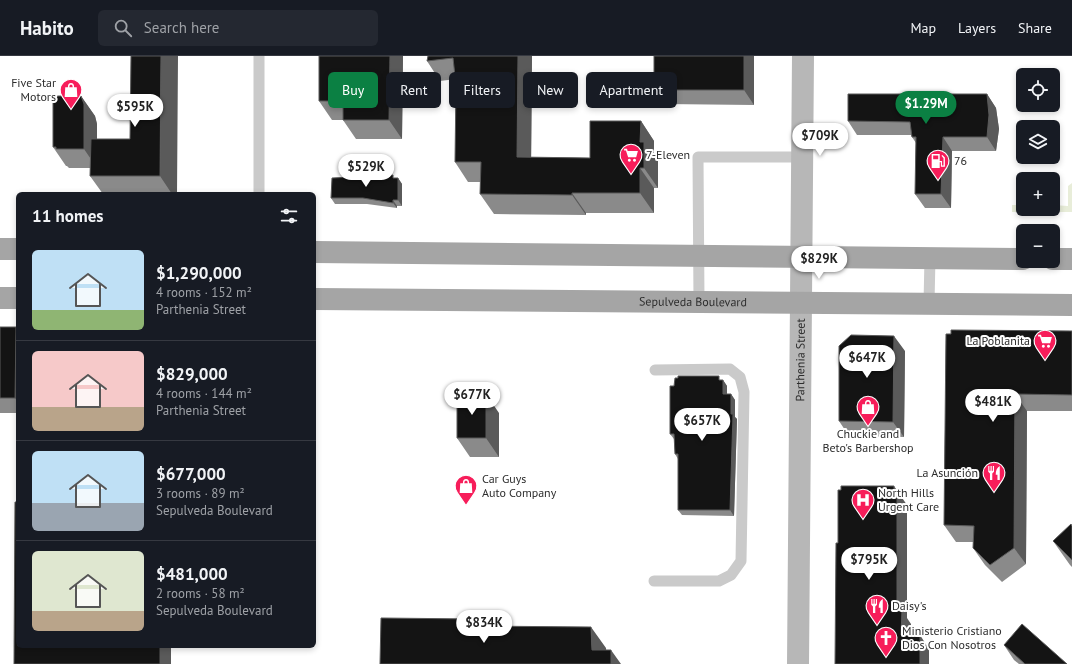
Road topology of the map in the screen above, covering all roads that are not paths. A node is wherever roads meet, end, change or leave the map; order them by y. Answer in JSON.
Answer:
{"nodes":[{"id":1,"x":259,"y":56,"type":"edge"},
{"id":2,"x":803,"y":56,"type":"edge"},
{"id":3,"x":803,"y":157,"type":"junction"},
{"id":4,"x":259,"y":192,"type":"edge"},
{"id":5,"x":0,"y":249,"type":"edge"},
{"id":6,"x":16,"y":249,"type":"edge"},
{"id":7,"x":316,"y":252,"type":"edge"},
{"id":8,"x":699,"y":256,"type":"junction"},
{"id":9,"x":802,"y":257,"type":"junction"},
{"id":10,"x":930,"y":258,"type":"junction"},
{"id":11,"x":1016,"y":259,"type":"edge"},
{"id":12,"x":1060,"y":259,"type":"edge"},
{"id":13,"x":1072,"y":259,"type":"edge"},
{"id":14,"x":0,"y":298,"type":"edge"},
{"id":15,"x":16,"y":298,"type":"edge"},
{"id":16,"x":316,"y":300,"type":"edge"},
{"id":17,"x":699,"y":302,"type":"junction"},
{"id":18,"x":802,"y":303,"type":"junction"},
{"id":19,"x":929,"y":304,"type":"junction"},
{"id":20,"x":1072,"y":305,"type":"edge"},
{"id":21,"x":655,"y":370,"type":"dead end"},
{"id":22,"x":654,"y":581,"type":"dead end"},
{"id":23,"x":798,"y":664,"type":"edge"}],
"edges":[{"from":1,"to":4,"type":"lane"},
{"from":2,"to":3,"type":"main road","name":"Parthenia Street"},
{"from":3,"to":8,"type":"lane"},
{"from":3,"to":9,"type":"main road","name":"Parthenia Street"},
{"from":5,"to":6,"type":"main road"},
{"from":7,"to":8,"type":"main road"},
{"from":8,"to":9,"type":"main road"},
{"from":8,"to":17,"type":"lane"},
{"from":9,"to":10,"type":"main road"},
{"from":9,"to":18,"type":"main road","name":"Parthenia Street"},
{"from":10,"to":11,"type":"main road"},
{"from":10,"to":19,"type":"lane"},
{"from":12,"to":13,"type":"main road"},
{"from":14,"to":15,"type":"main road"},
{"from":16,"to":17,"type":"main road","name":"Sepulveda Boulevard"},
{"from":17,"to":18,"type":"main road","name":"Sepulveda Boulevard"},
{"from":18,"to":19,"type":"main road","name":"Sepulveda Boulevard"},
{"from":18,"to":23,"type":"main road","name":"Parthenia Street"},
{"from":19,"to":20,"type":"main road","name":"Sepulveda Boulevard"},
{"from":21,"to":22,"type":"lane"}]}
